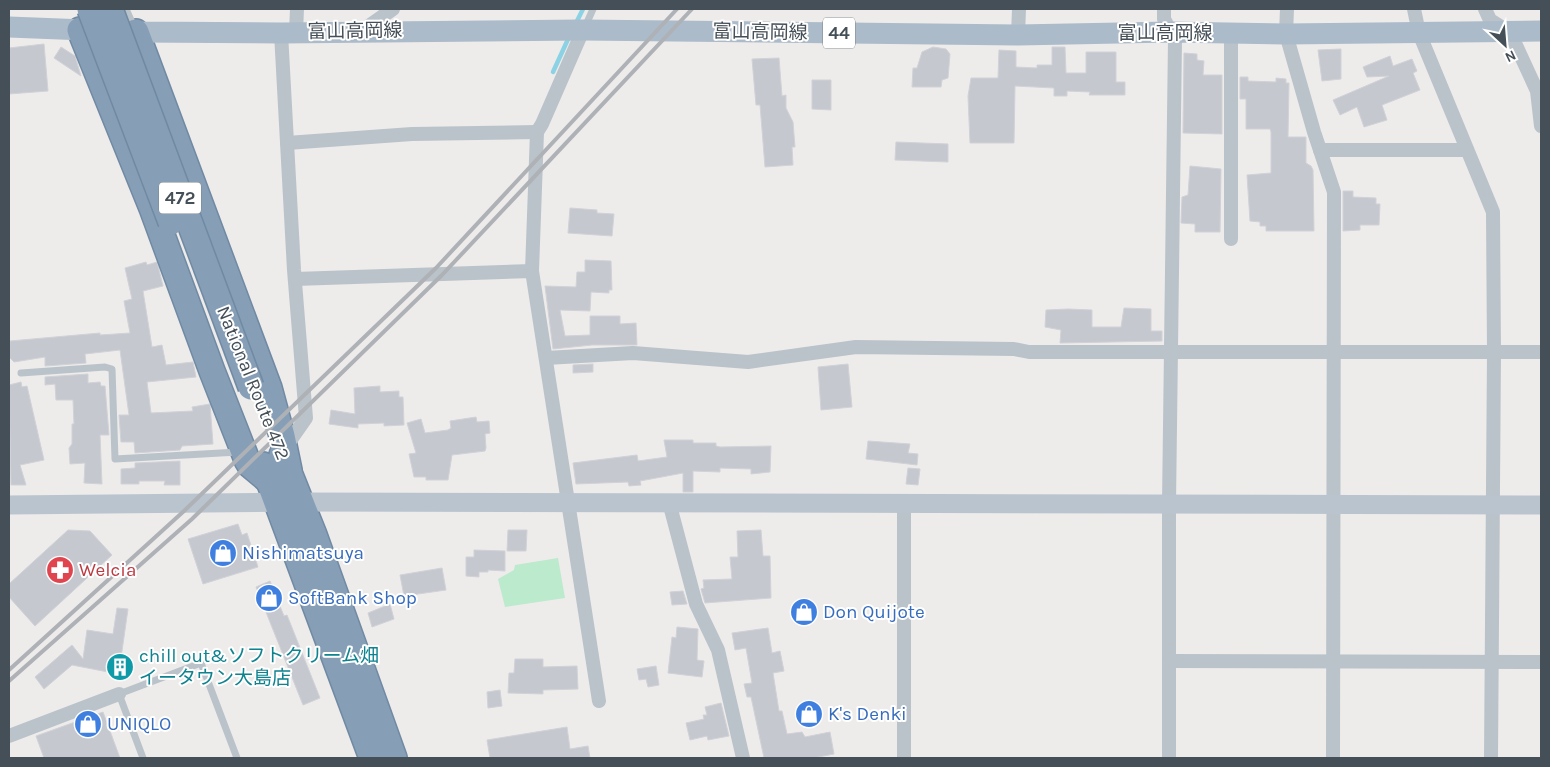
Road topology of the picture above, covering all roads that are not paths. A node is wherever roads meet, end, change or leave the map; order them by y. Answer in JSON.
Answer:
{"nodes":[{"id":1,"x":110,"y":9,"type":"edge"},
{"id":2,"x":126,"y":9,"type":"edge"},
{"id":3,"x":297,"y":9,"type":"edge"},
{"id":4,"x":393,"y":9,"type":"edge"},
{"id":5,"x":593,"y":9,"type":"edge"},
{"id":6,"x":1019,"y":9,"type":"edge"},
{"id":7,"x":1164,"y":9,"type":"edge"},
{"id":8,"x":1288,"y":9,"type":"edge"},
{"id":9,"x":1414,"y":9,"type":"edge"},
{"id":10,"x":1485,"y":9,"type":"edge"},
{"id":11,"x":85,"y":20,"type":"edge"},
{"id":12,"x":9,"y":27,"type":"edge"},
{"id":13,"x":363,"y":30,"type":"junction"},
{"id":14,"x":583,"y":30,"type":"junction"},
{"id":15,"x":136,"y":32,"type":"junction"},
{"id":16,"x":288,"y":32,"type":"junction"},
{"id":17,"x":1170,"y":32,"type":"junction"},
{"id":18,"x":1419,"y":32,"type":"junction"},
{"id":19,"x":1509,"y":32,"type":"junction"},
{"id":20,"x":1541,"y":32,"type":"edge"},
{"id":21,"x":1231,"y":33,"type":"junction"},
{"id":22,"x":1018,"y":34,"type":"junction"},
{"id":23,"x":1286,"y":34,"type":"junction"},
{"id":24,"x":1541,"y":126,"type":"edge"},
{"id":25,"x":537,"y":132,"type":"junction"},
{"id":26,"x":287,"y":143,"type":"junction"},
{"id":27,"x":1320,"y":150,"type":"junction"},
{"id":28,"x":1466,"y":150,"type":"junction"},
{"id":29,"x":1231,"y":239,"type":"dead end"},
{"id":30,"x":532,"y":271,"type":"junction"},
{"id":31,"x":295,"y":279,"type":"junction"},
{"id":32,"x":1494,"y":352,"type":"junction"},
{"id":33,"x":1541,"y":352,"type":"edge"},
{"id":34,"x":1172,"y":353,"type":"junction"},
{"id":35,"x":1335,"y":354,"type":"junction"},
{"id":36,"x":546,"y":358,"type":"junction"},
{"id":37,"x":21,"y":373,"type":"dead end"},
{"id":38,"x":241,"y":384,"type":"junction"},
{"id":39,"x":244,"y":452,"type":"junction"},
{"id":40,"x":284,"y":481,"type":"junction"},
{"id":41,"x":569,"y":502,"type":"junction"},
{"id":42,"x":669,"y":502,"type":"junction"},
{"id":43,"x":904,"y":503,"type":"junction"},
{"id":44,"x":1169,"y":504,"type":"junction"},
{"id":45,"x":1333,"y":504,"type":"junction"},
{"id":46,"x":1492,"y":505,"type":"junction"},
{"id":47,"x":1541,"y":505,"type":"edge"},
{"id":48,"x":9,"y":506,"type":"edge"},
{"id":49,"x":1169,"y":661,"type":"junction"},
{"id":50,"x":1333,"y":662,"type":"junction"},
{"id":51,"x":1492,"y":662,"type":"junction"},
{"id":52,"x":1541,"y":662,"type":"edge"},
{"id":53,"x":119,"y":694,"type":"junction"},
{"id":54,"x":599,"y":701,"type":"dead end"},
{"id":55,"x":9,"y":736,"type":"edge"},
{"id":56,"x":143,"y":758,"type":"edge"},
{"id":57,"x":237,"y":758,"type":"edge"},
{"id":58,"x":372,"y":758,"type":"edge"},
{"id":59,"x":394,"y":758,"type":"edge"},
{"id":60,"x":743,"y":758,"type":"edge"},
{"id":61,"x":904,"y":758,"type":"edge"},
{"id":62,"x":1169,"y":758,"type":"edge"},
{"id":63,"x":1333,"y":758,"type":"edge"},
{"id":64,"x":1491,"y":758,"type":"edge"}],
"edges":[{"from":1,"to":38,"type":"highway","name":"National Route 472","number":"472","bridge":true},
{"from":2,"to":15,"type":"lane"},
{"from":3,"to":16,"type":"street"},
{"from":4,"to":13,"type":"street"},
{"from":5,"to":14,"type":"lane"},
{"from":6,"to":22,"type":"street"},
{"from":7,"to":17,"type":"street"},
{"from":8,"to":23,"type":"street"},
{"from":9,"to":18,"type":"street"},
{"from":10,"to":19,"type":"street"},
{"from":11,"to":12,"type":"main road","name":"富山高岡線","number":"44"},
{"from":11,"to":15,"type":"main road","name":"富山高岡線","number":"44"},
{"from":11,"to":38,"type":"highway","name":"National Route 472","number":"472","bridge":true},
{"from":11,"to":39,"type":"highway"},
{"from":13,"to":14,"type":"main road","name":"富山高岡線","number":"44"},
{"from":13,"to":16,"type":"main road","name":"富山高岡線","number":"44"},
{"from":14,"to":22,"type":"main road","name":"富山高岡線","number":"44"},
{"from":14,"to":25,"type":"street"},
{"from":15,"to":16,"type":"main road","name":"富山高岡線","number":"44"},
{"from":15,"to":40,"type":"highway"},
{"from":16,"to":26,"type":"street"},
{"from":17,"to":21,"type":"main road","name":"富山高岡線","number":"44"},
{"from":17,"to":22,"type":"main road","name":"富山高岡線","number":"44"},
{"from":17,"to":34,"type":"street"},
{"from":18,"to":19,"type":"main road","name":"富山高岡線","number":"44"},
{"from":18,"to":23,"type":"main road","name":"富山高岡線","number":"44"},
{"from":18,"to":28,"type":"street"},
{"from":19,"to":20,"type":"main road","name":"富山高岡線","number":"44"},
{"from":19,"to":24,"type":"street"},
{"from":21,"to":23,"type":"main road","name":"富山高岡線","number":"44"},
{"from":21,"to":29,"type":"street"},
{"from":23,"to":27,"type":"street"},
{"from":25,"to":26,"type":"street"},
{"from":25,"to":30,"type":"street"},
{"from":26,"to":31,"type":"street"},
{"from":27,"to":28,"type":"street"},
{"from":27,"to":35,"type":"street"},
{"from":28,"to":32,"type":"street"},
{"from":30,"to":31,"type":"street"},
{"from":30,"to":36,"type":"street"},
{"from":31,"to":40,"type":"street"},
{"from":32,"to":33,"type":"street"},
{"from":32,"to":35,"type":"street"},
{"from":32,"to":46,"type":"street"},
{"from":34,"to":35,"type":"street"},
{"from":34,"to":36,"type":"street"},
{"from":34,"to":44,"type":"street"},
{"from":35,"to":45,"type":"street"},
{"from":36,"to":41,"type":"street"},
{"from":37,"to":39,"type":"lane"},
{"from":38,"to":40,"type":"highway","name":"National Route 472","number":"472"},
{"from":39,"to":40,"type":"highway"},
{"from":40,"to":41,"type":"street"},
{"from":40,"to":48,"type":"street"},
{"from":40,"to":58,"type":"highway","name":"National Route 472","number":"472"},
{"from":40,"to":59,"type":"highway","name":"National Route 472","number":"472"},
{"from":41,"to":42,"type":"street"},
{"from":41,"to":54,"type":"street"},
{"from":42,"to":43,"type":"street"},
{"from":42,"to":60,"type":"street"},
{"from":43,"to":44,"type":"street"},
{"from":43,"to":61,"type":"street"},
{"from":44,"to":45,"type":"street"},
{"from":44,"to":49,"type":"street"},
{"from":45,"to":46,"type":"street"},
{"from":45,"to":50,"type":"street"},
{"from":46,"to":47,"type":"street"},
{"from":46,"to":51,"type":"street"},
{"from":49,"to":50,"type":"street"},
{"from":49,"to":62,"type":"street"},
{"from":50,"to":51,"type":"street"},
{"from":50,"to":63,"type":"street"},
{"from":51,"to":52,"type":"street"},
{"from":51,"to":64,"type":"street"},
{"from":53,"to":55,"type":"street"},
{"from":53,"to":56,"type":"lane"},
{"from":53,"to":57,"type":"lane"}]}
